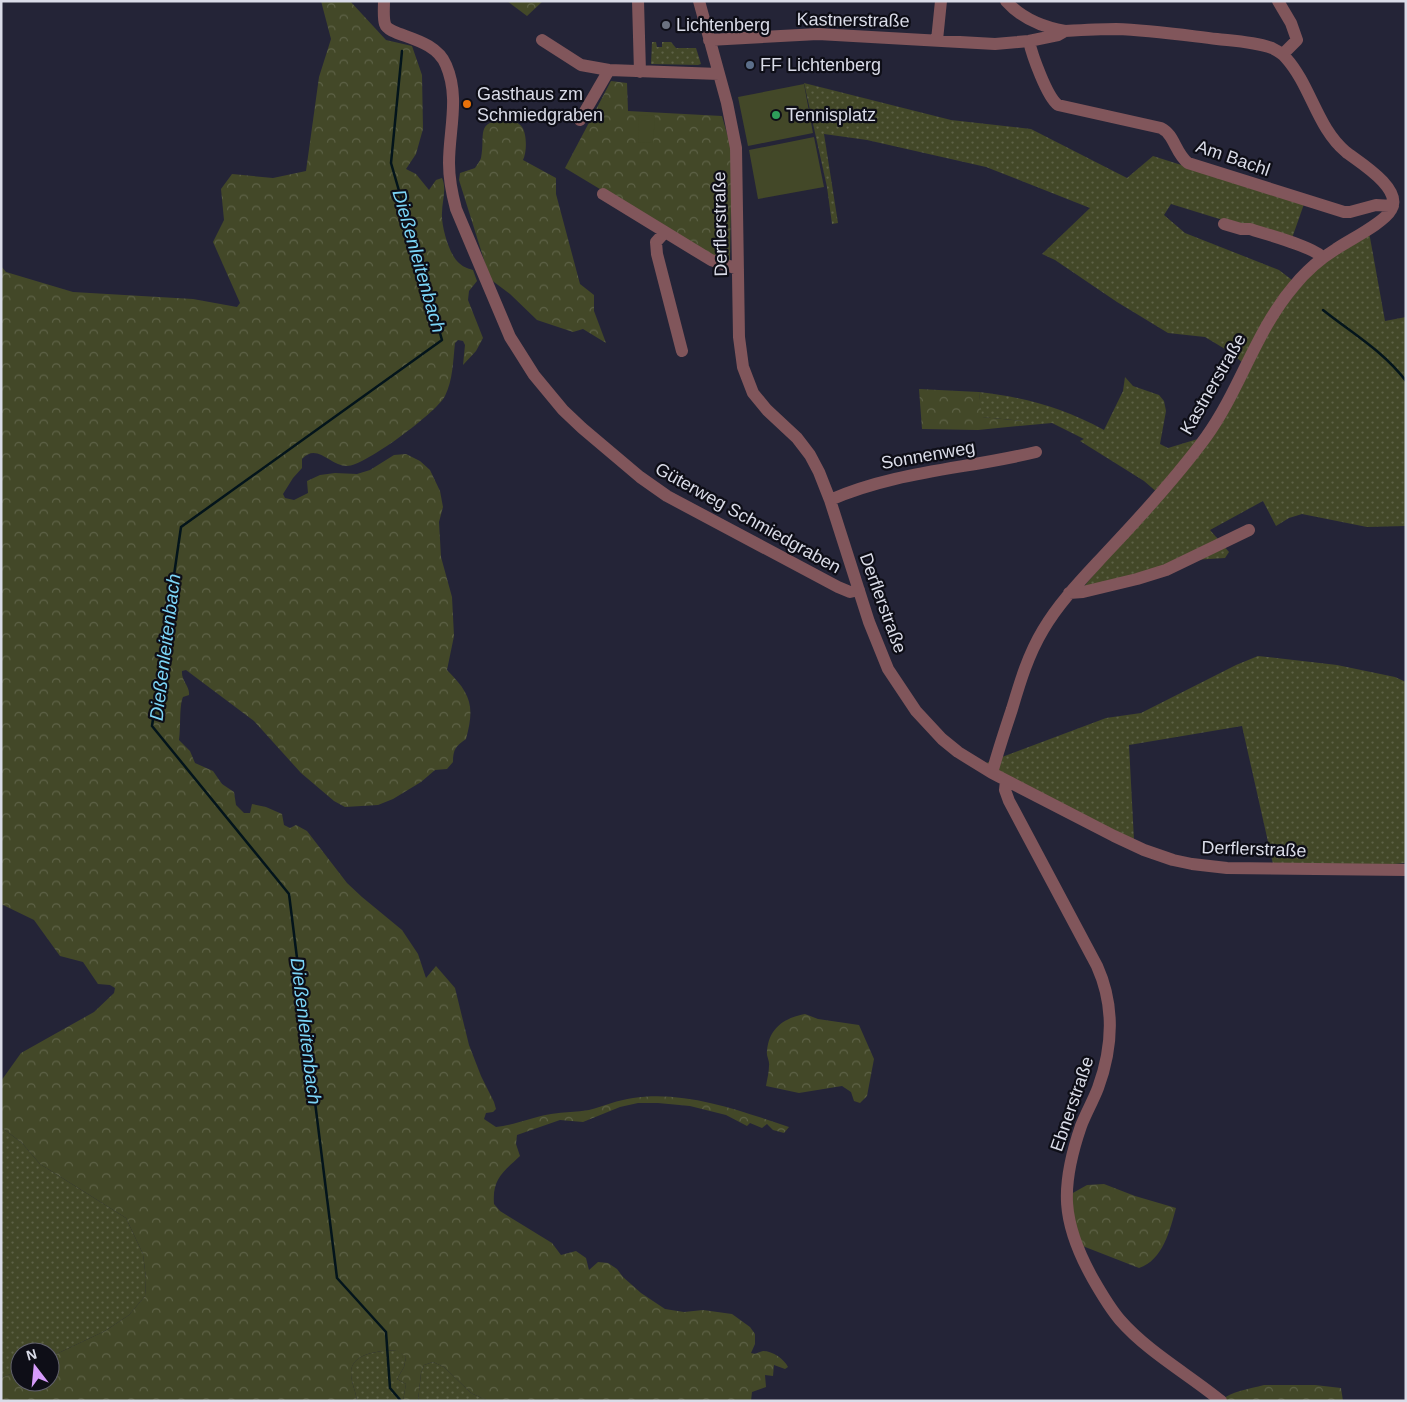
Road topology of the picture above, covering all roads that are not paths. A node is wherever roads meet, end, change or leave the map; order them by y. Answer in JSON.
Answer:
{"nodes":[{"id":1,"x":384,"y":1,"type":"edge"},
{"id":2,"x":638,"y":1,"type":"edge"},
{"id":3,"x":699,"y":1,"type":"edge"},
{"id":4,"x":941,"y":1,"type":"edge"},
{"id":5,"x":1006,"y":1,"type":"edge"},
{"id":6,"x":1278,"y":1,"type":"edge"},
{"id":7,"x":1065,"y":31,"type":"junction"},
{"id":8,"x":542,"y":40,"type":"dead end"},
{"id":9,"x":709,"y":40,"type":"junction"},
{"id":10,"x":937,"y":40,"type":"junction"},
{"id":11,"x":1029,"y":41,"type":"junction"},
{"id":12,"x":1283,"y":54,"type":"junction"},
{"id":13,"x":609,"y":70,"type":"junction"},
{"id":14,"x":640,"y":72,"type":"junction"},
{"id":15,"x":719,"y":74,"type":"junction"},
{"id":16,"x":580,"y":120,"type":"dead end"},
{"id":17,"x":603,"y":194,"type":"dead end"},
{"id":18,"x":1393,"y":206,"type":"junction"},
{"id":19,"x":1224,"y":224,"type":"dead end"},
{"id":20,"x":665,"y":232,"type":"junction"},
{"id":21,"x":1323,"y":258,"type":"junction"},
{"id":22,"x":738,"y":269,"type":"junction"},
{"id":23,"x":682,"y":350,"type":"dead end"},
{"id":24,"x":1036,"y":452,"type":"dead end"},
{"id":25,"x":830,"y":500,"type":"junction"},
{"id":26,"x":1249,"y":530,"type":"dead end"},
{"id":27,"x":858,"y":590,"type":"junction"},
{"id":28,"x":1069,"y":593,"type":"junction"},
{"id":29,"x":992,"y":773,"type":"junction"},
{"id":30,"x":1006,"y":780,"type":"junction"},
{"id":31,"x":1406,"y":870,"type":"edge"},
{"id":32,"x":1221,"y":1401,"type":"edge"}],
"edges":[{"from":1,"to":27,"type":"street","name":"Güterweg Schmiedgraben"},
{"from":2,"to":14,"type":"street"},
{"from":3,"to":9,"type":"street","name":"Derflerstraße"},
{"from":4,"to":10,"type":"street"},
{"from":5,"to":7,"type":"street"},
{"from":6,"to":12,"type":"street"},
{"from":7,"to":11,"type":"street","name":"Kastnerstraße"},
{"from":7,"to":12,"type":"street","name":"Kastnerstraße"},
{"from":8,"to":13,"type":"street"},
{"from":9,"to":10,"type":"street","name":"Kastnerstraße"},
{"from":9,"to":15,"type":"street","name":"Derflerstraße"},
{"from":10,"to":11,"type":"street","name":"Kastnerstraße"},
{"from":11,"to":18,"type":"street","name":"Am Bachl"},
{"from":12,"to":18,"type":"street"},
{"from":13,"to":14,"type":"street"},
{"from":13,"to":16,"type":"street"},
{"from":14,"to":15,"type":"street"},
{"from":15,"to":22,"type":"street","name":"Derflerstraße"},
{"from":17,"to":20,"type":"street"},
{"from":18,"to":21,"type":"street","name":"Kastnerstraße"},
{"from":19,"to":21,"type":"street"},
{"from":20,"to":22,"type":"street"},
{"from":20,"to":23,"type":"street"},
{"from":21,"to":28,"type":"street","name":"Kastnerstraße"},
{"from":22,"to":25,"type":"street","name":"Derflerstraße"},
{"from":24,"to":25,"type":"street","name":"Sonnenweg"},
{"from":25,"to":27,"type":"street","name":"Derflerstraße"},
{"from":26,"to":28,"type":"street"},
{"from":27,"to":29,"type":"street","name":"Derflerstraße"},
{"from":28,"to":29,"type":"street","name":"Kastnerstraße"},
{"from":29,"to":30,"type":"street","name":"Derflerstraße"},
{"from":30,"to":31,"type":"street","name":"Derflerstraße"},
{"from":30,"to":32,"type":"street","name":"Ebnerstraße"}]}
